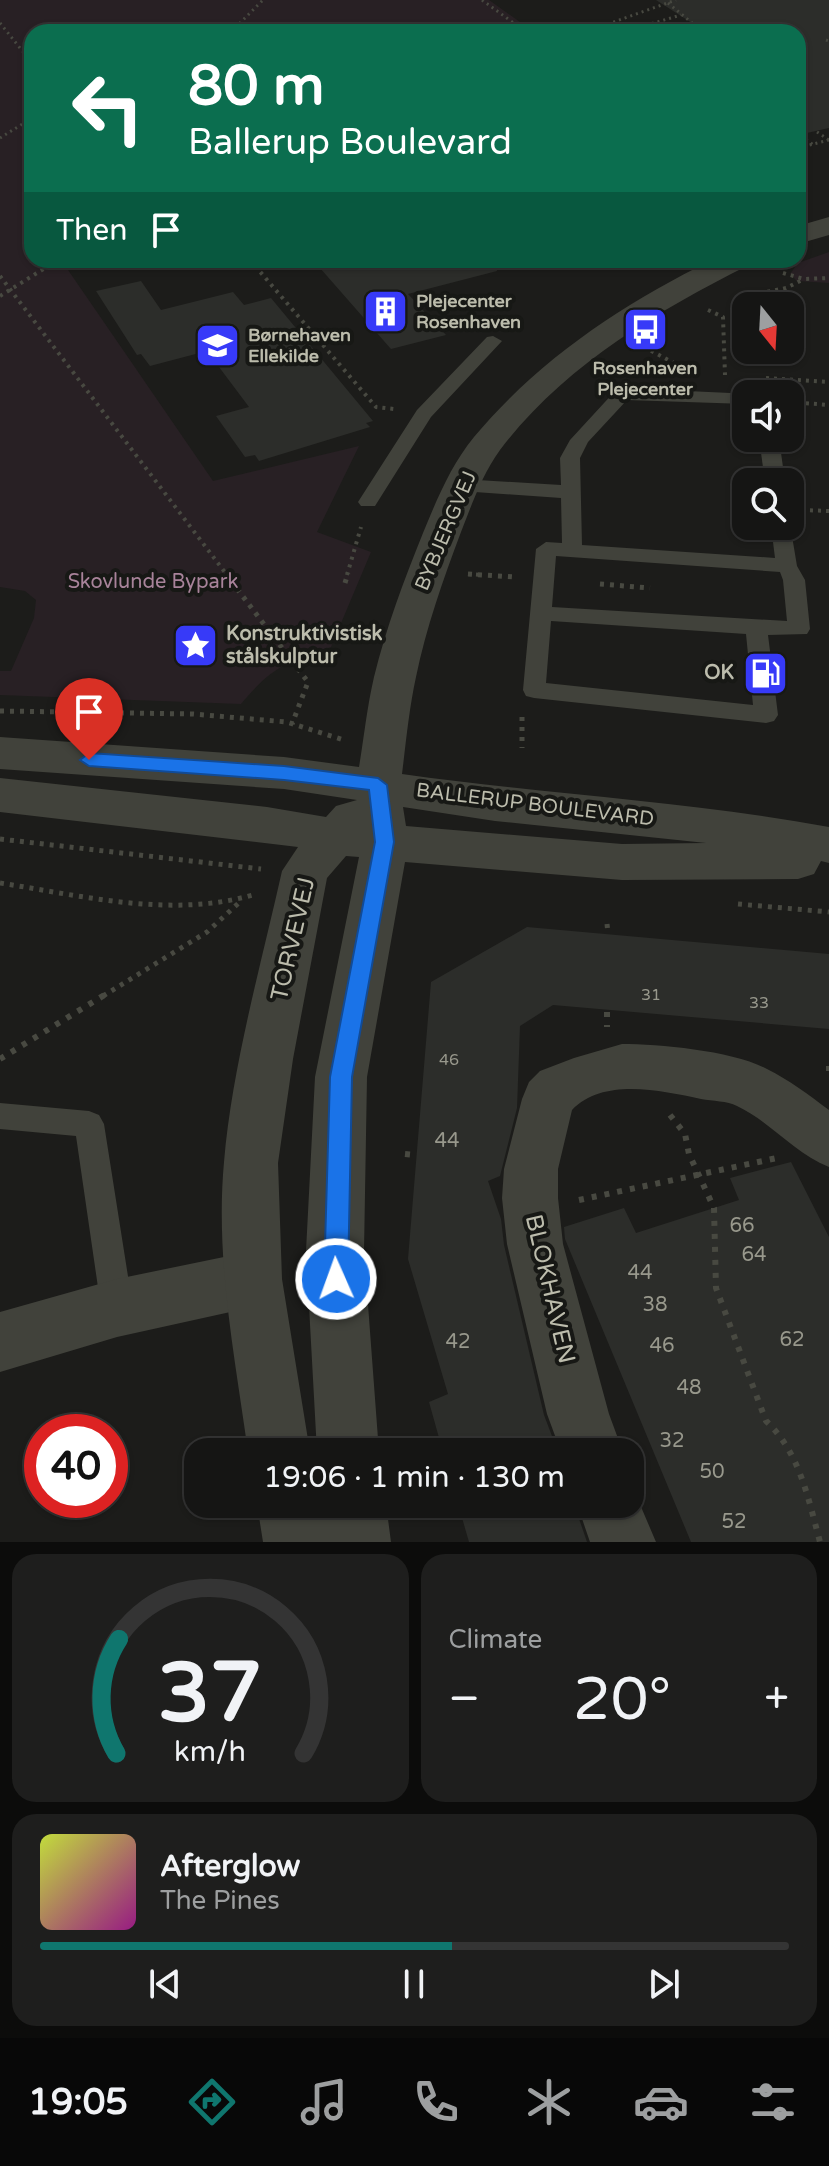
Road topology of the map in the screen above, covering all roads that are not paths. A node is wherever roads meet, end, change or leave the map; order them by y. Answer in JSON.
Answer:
{"nodes":[{"id":1,"x":829,"y":226,"type":"edge"},
{"id":2,"x":806,"y":233,"type":"edge"},
{"id":3,"x":720,"y":268,"type":"edge"},
{"id":4,"x":493,"y":341,"type":"dead end"},
{"id":5,"x":732,"y":395,"type":"edge"},
{"id":6,"x":461,"y":485,"type":"junction"},
{"id":7,"x":569,"y":492,"type":"junction"},
{"id":8,"x":368,"y":502,"type":"road end"},
{"id":9,"x":783,"y":540,"type":"edge"},
{"id":10,"x":572,"y":551,"type":"junction"},
{"id":11,"x":787,"y":566,"type":"junction"},
{"id":12,"x":539,"y":613,"type":"junction"},
{"id":13,"x":756,"y":627,"type":"junction"},
{"id":14,"x":0,"y":753,"type":"edge"},
{"id":15,"x":380,"y":768,"type":"junction"},
{"id":16,"x":0,"y":795,"type":"edge"},
{"id":17,"x":829,"y":845,"type":"edge"},
{"id":18,"x":342,"y":850,"type":"junction"},
{"id":19,"x":829,"y":863,"type":"edge"},
{"id":20,"x":0,"y":1116,"type":"edge"},
{"id":21,"x":829,"y":1141,"type":"edge"},
{"id":22,"x":253,"y":1279,"type":"junction"},
{"id":23,"x":117,"y":1308,"type":"junction"},
{"id":24,"x":0,"y":1342,"type":"edge"},
{"id":25,"x":277,"y":1438,"type":"edge"},
{"id":26,"x":347,"y":1438,"type":"edge"},
{"id":27,"x":588,"y":1438,"type":"edge"},
{"id":28,"x":292,"y":1518,"type":"edge"},
{"id":29,"x":355,"y":1518,"type":"edge"},
{"id":30,"x":614,"y":1518,"type":"edge"},
{"id":31,"x":296,"y":1542,"type":"edge"},
{"id":32,"x":358,"y":1542,"type":"edge"},
{"id":33,"x":623,"y":1542,"type":"edge"}],
"edges":[{"from":1,"to":2,"type":"street"},
{"from":3,"to":6,"type":"street","name":"BYBJERGVEJ"},
{"from":4,"to":8,"type":"lane"},
{"from":5,"to":7,"type":"lane"},
{"from":6,"to":7,"type":"lane"},
{"from":6,"to":15,"type":"street","name":"BYBJERGVEJ"},
{"from":7,"to":10,"type":"lane"},
{"from":9,"to":11,"type":"lane"},
{"from":10,"to":11,"type":"lane"},
{"from":10,"to":12,"type":"lane"},
{"from":11,"to":13,"type":"lane"},
{"from":12,"to":13,"type":"lane"},
{"from":12,"to":13,"type":"lane"},
{"from":14,"to":15,"type":"street","name":"BALLERUP BOULEVARD"},
{"from":15,"to":17,"type":"street","name":"BALLERUP BOULEVARD"},
{"from":15,"to":18,"type":"street","name":"TORVEVEJ"},
{"from":16,"to":18,"type":"street"},
{"from":18,"to":19,"type":"street"},
{"from":18,"to":22,"type":"street","name":"TORVEVEJ"},
{"from":18,"to":26,"type":"street","name":"TORVEVEJ"},
{"from":20,"to":23,"type":"lane"},
{"from":21,"to":27,"type":"street","name":"BLOKHAVEN"},
{"from":22,"to":23,"type":"street"},
{"from":22,"to":25,"type":"street","name":"TORVEVEJ"},
{"from":23,"to":24,"type":"street"},
{"from":28,"to":31,"type":"street"},
{"from":29,"to":32,"type":"street"},
{"from":30,"to":33,"type":"street"}]}
